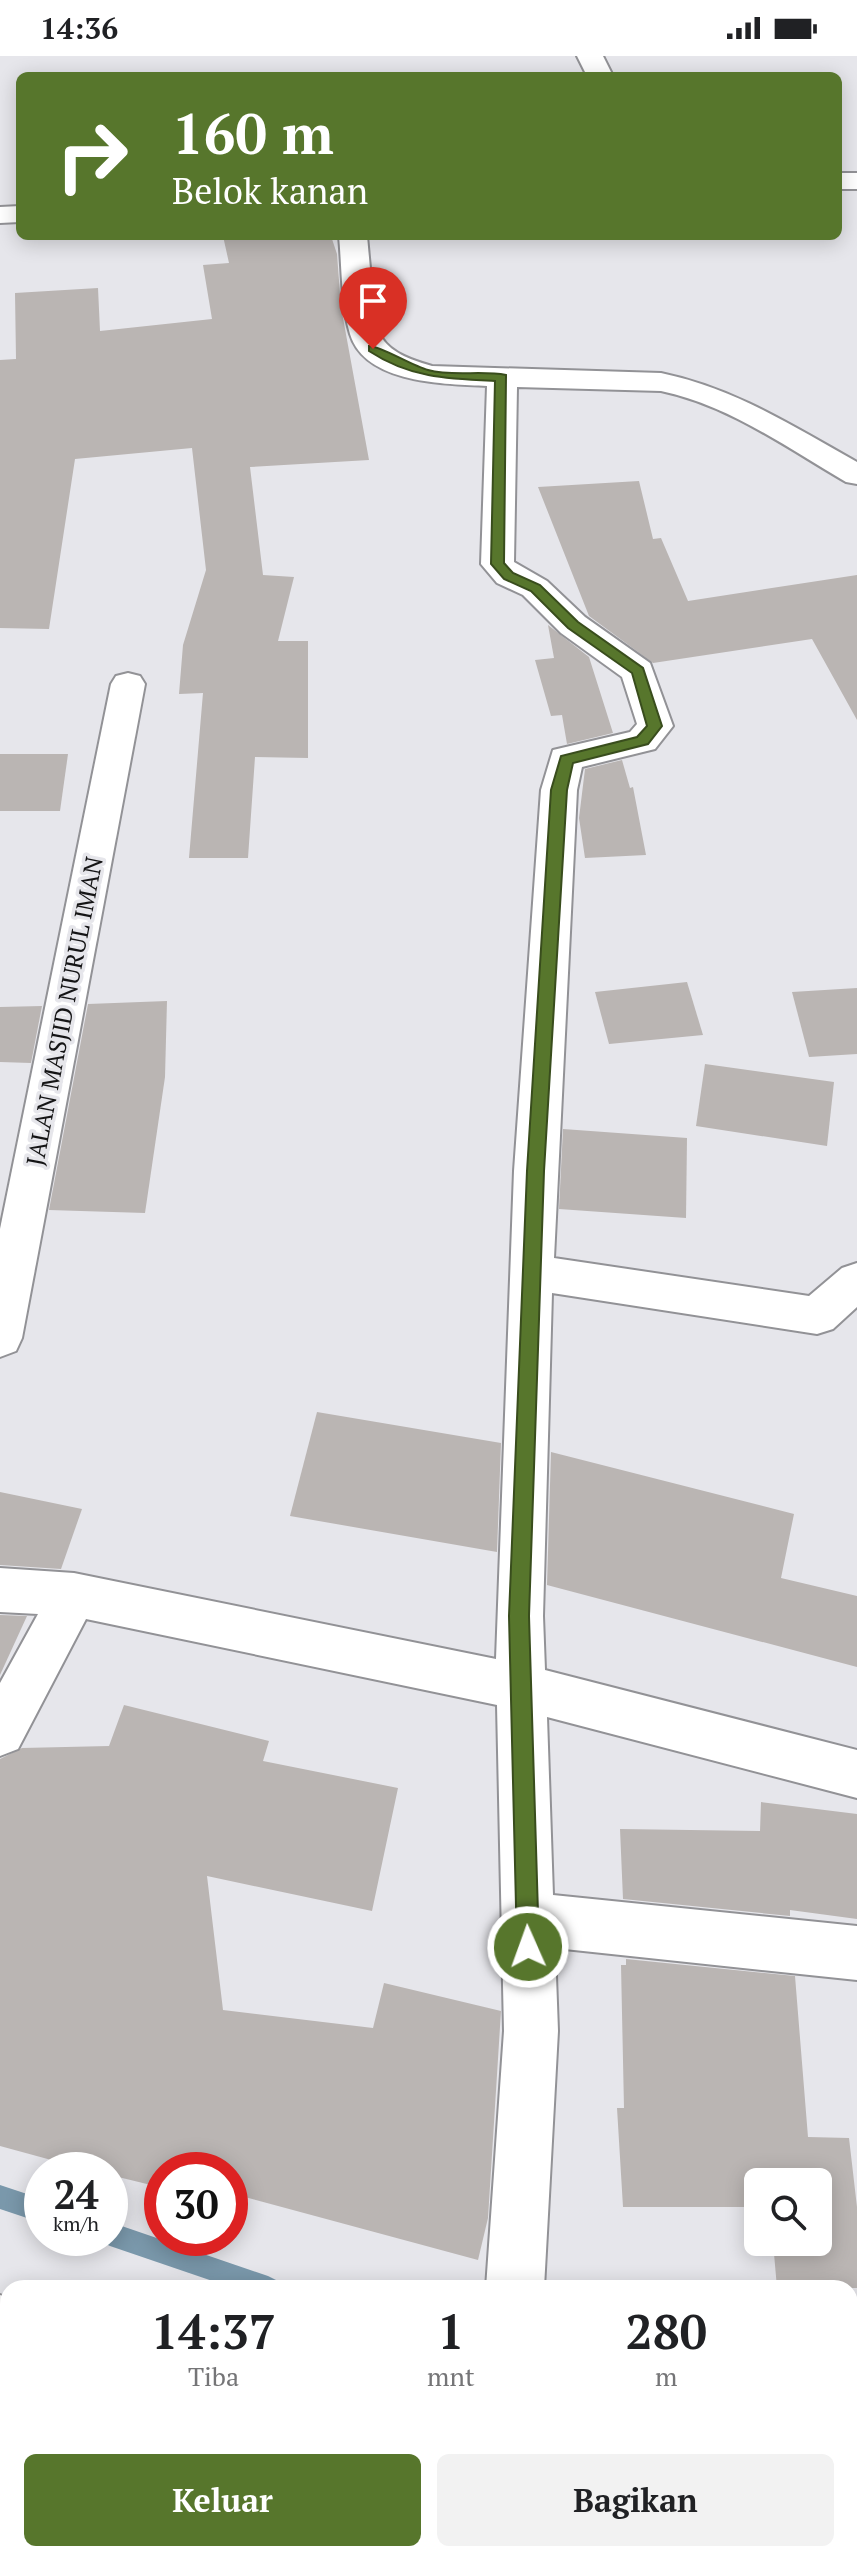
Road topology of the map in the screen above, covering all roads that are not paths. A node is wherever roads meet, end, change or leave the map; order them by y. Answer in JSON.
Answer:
{"nodes":[{"id":1,"x":353,"y":240,"type":"edge"},
{"id":2,"x":502,"y":378,"type":"junction"},
{"id":3,"x":857,"y":475,"type":"edge"},
{"id":4,"x":128,"y":684,"type":"dead end"},
{"id":5,"x":531,"y":1272,"type":"junction"},
{"id":6,"x":857,"y":1281,"type":"edge"},
{"id":7,"x":0,"y":1338,"type":"edge"},
{"id":8,"x":0,"y":1590,"type":"edge"},
{"id":9,"x":74,"y":1595,"type":"junction"},
{"id":10,"x":521,"y":1687,"type":"junction"},
{"id":11,"x":0,"y":1732,"type":"edge"},
{"id":12,"x":857,"y":1774,"type":"edge"},
{"id":13,"x":528,"y":1919,"type":"junction"},
{"id":14,"x":857,"y":1953,"type":"edge"},
{"id":15,"x":515,"y":2280,"type":"edge"}],
"edges":[{"from":1,"to":2,"type":"street"},
{"from":2,"to":3,"type":"street"},
{"from":2,"to":5,"type":"street"},
{"from":4,"to":7,"type":"street","name":"JALAN MASJID NURUL IMAN"},
{"from":5,"to":6,"type":"street"},
{"from":5,"to":10,"type":"street"},
{"from":8,"to":9,"type":"street"},
{"from":9,"to":10,"type":"street"},
{"from":9,"to":11,"type":"street"},
{"from":10,"to":12,"type":"street"},
{"from":10,"to":13,"type":"street"},
{"from":13,"to":14,"type":"street"},
{"from":13,"to":15,"type":"street"}]}
